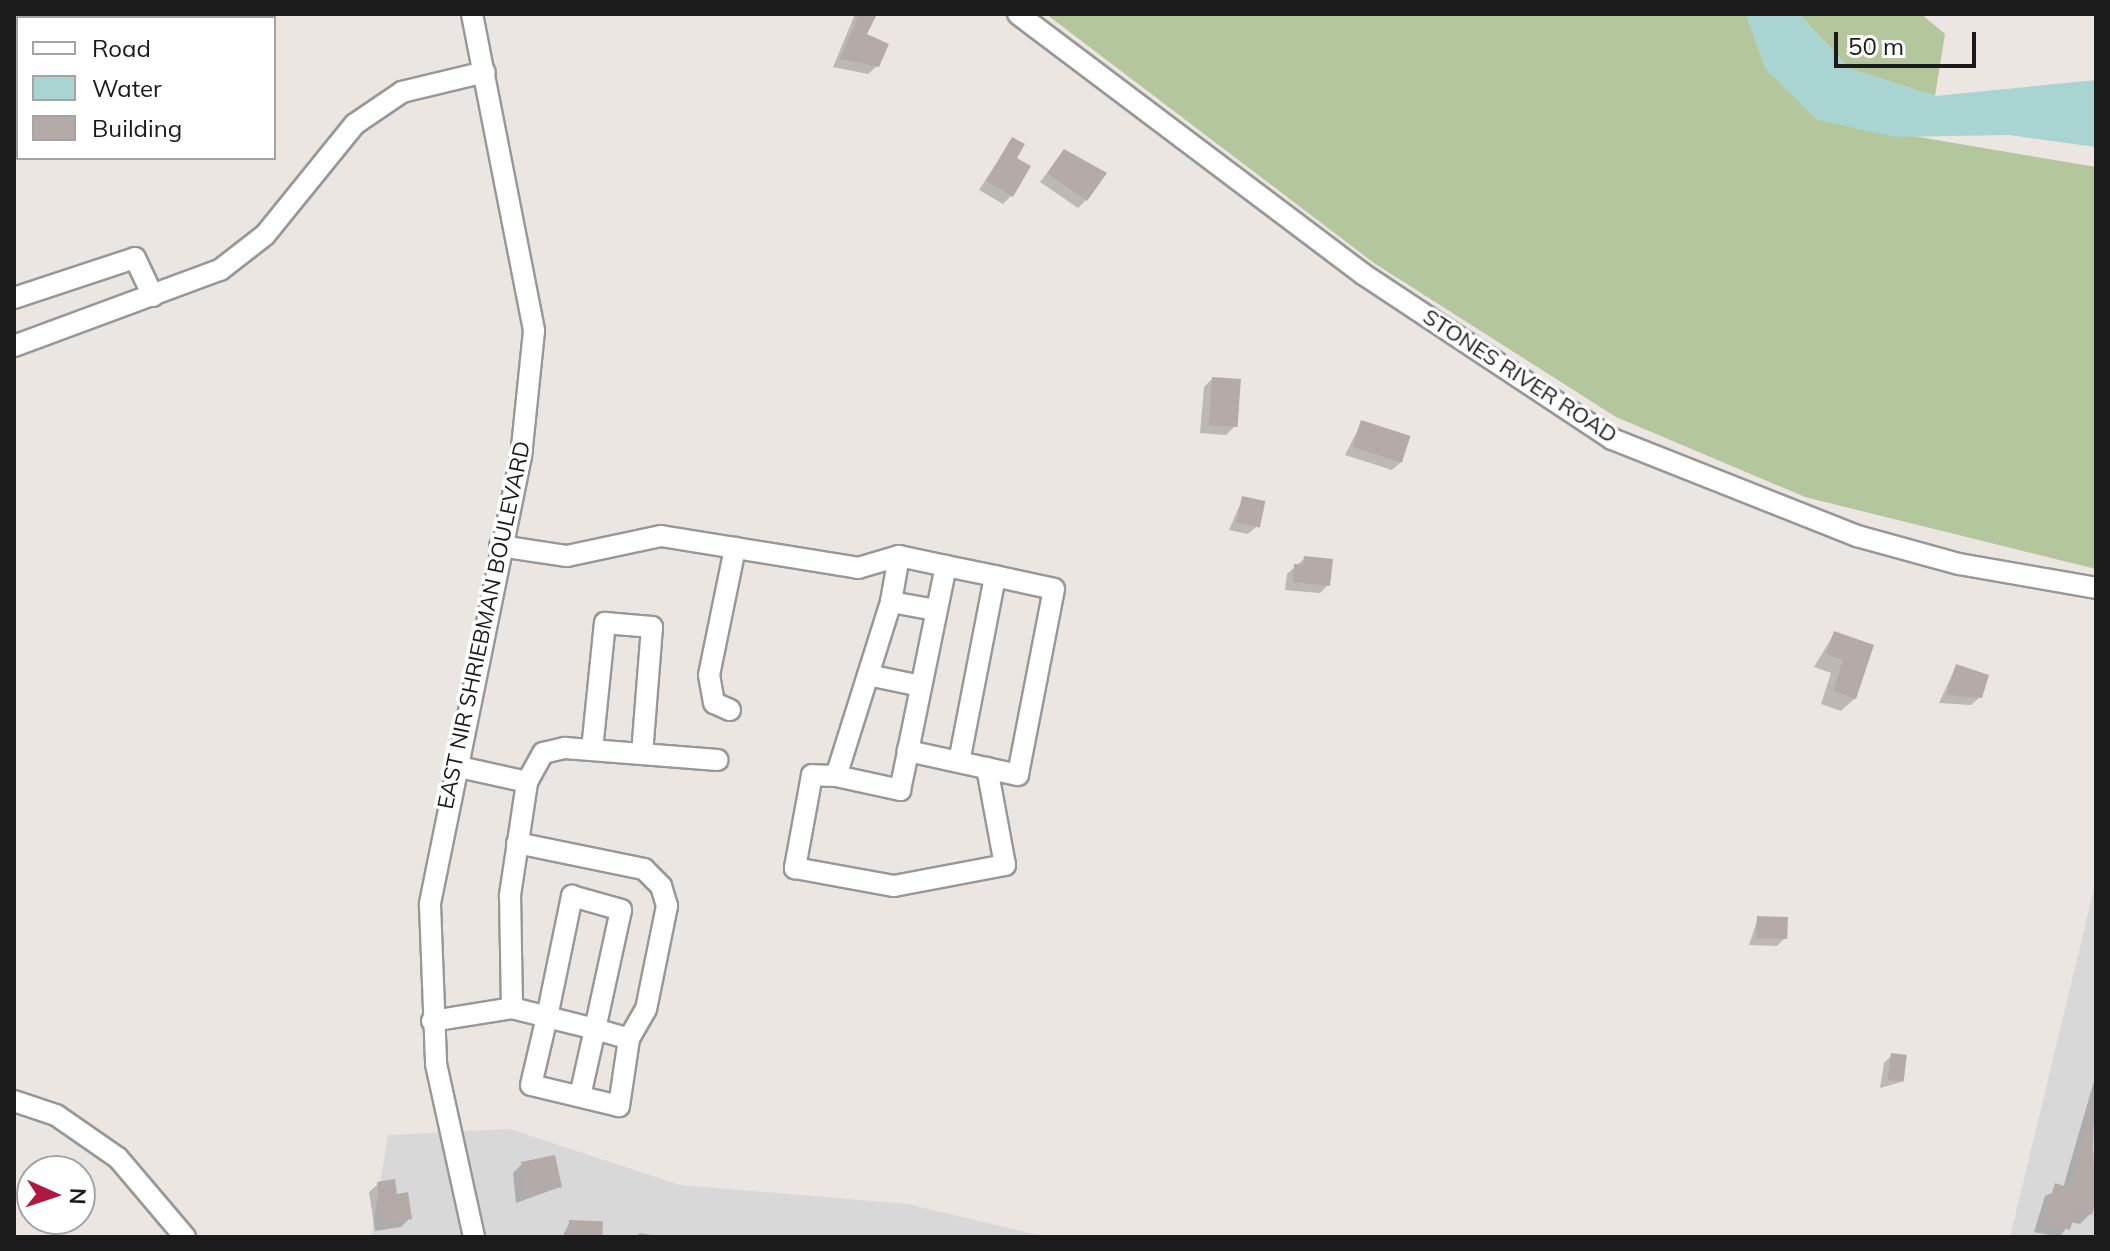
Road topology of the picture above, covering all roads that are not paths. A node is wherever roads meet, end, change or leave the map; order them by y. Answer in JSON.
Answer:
{"nodes":[{"id":1,"x":472,"y":14,"type":"edge"},
{"id":2,"x":1018,"y":14,"type":"edge"},
{"id":3,"x":485,"y":72,"type":"junction"},
{"id":4,"x":153,"y":296,"type":"junction"},
{"id":5,"x":14,"y":298,"type":"edge"},
{"id":6,"x":14,"y":346,"type":"edge"},
{"id":7,"x":500,"y":546,"type":"junction"},
{"id":8,"x":735,"y":548,"type":"junction"},
{"id":9,"x":899,"y":556,"type":"junction"},
{"id":10,"x":946,"y":566,"type":"junction"},
{"id":11,"x":995,"y":576,"type":"junction"},
{"id":12,"x":2096,"y":588,"type":"edge"},
{"id":13,"x":891,"y":602,"type":"junction"},
{"id":14,"x":936,"y":610,"type":"junction"},
{"id":15,"x":868,"y":675,"type":"junction"},
{"id":16,"x":921,"y":686,"type":"junction"},
{"id":17,"x":730,"y":710,"type":"dead end"},
{"id":18,"x":592,"y":750,"type":"junction"},
{"id":19,"x":908,"y":751,"type":"junction"},
{"id":20,"x":642,"y":754,"type":"junction"},
{"id":21,"x":718,"y":760,"type":"dead end"},
{"id":22,"x":959,"y":762,"type":"junction"},
{"id":23,"x":455,"y":766,"type":"junction"},
{"id":24,"x":987,"y":768,"type":"junction"},
{"id":25,"x":836,"y":776,"type":"junction"},
{"id":26,"x":527,"y":782,"type":"junction"},
{"id":27,"x":517,"y":843,"type":"junction"},
{"id":28,"x":512,"y":1008,"type":"junction"},
{"id":29,"x":547,"y":1017,"type":"junction"},
{"id":30,"x":432,"y":1021,"type":"junction"},
{"id":31,"x":595,"y":1029,"type":"junction"},
{"id":32,"x":629,"y":1039,"type":"junction"},
{"id":33,"x":580,"y":1096,"type":"junction"},
{"id":34,"x":14,"y":1101,"type":"edge"},
{"id":35,"x":185,"y":1237,"type":"edge"},
{"id":36,"x":474,"y":1237,"type":"edge"}],
"edges":[{"from":1,"to":3,"type":"street","name":"EAST NIR SHRIEBMAN BOULEVARD"},
{"from":2,"to":12,"type":"street","name":"STONES RIVER ROAD"},
{"from":3,"to":4,"type":"street"},
{"from":3,"to":7,"type":"street","name":"EAST NIR SHRIEBMAN BOULEVARD"},
{"from":4,"to":5,"type":"street"},
{"from":4,"to":6,"type":"street"},
{"from":7,"to":8,"type":"street"},
{"from":7,"to":23,"type":"street","name":"EAST NIR SHRIEBMAN BOULEVARD"},
{"from":8,"to":9,"type":"street"},
{"from":8,"to":17,"type":"street"},
{"from":9,"to":10,"type":"street"},
{"from":9,"to":13,"type":"street"},
{"from":10,"to":11,"type":"street"},
{"from":10,"to":14,"type":"street"},
{"from":11,"to":22,"type":"street"},
{"from":11,"to":24,"type":"street"},
{"from":13,"to":14,"type":"street"},
{"from":13,"to":15,"type":"street"},
{"from":14,"to":16,"type":"street"},
{"from":15,"to":16,"type":"street"},
{"from":15,"to":25,"type":"street"},
{"from":16,"to":19,"type":"street"},
{"from":18,"to":20,"type":"street"},
{"from":18,"to":20,"type":"street"},
{"from":18,"to":26,"type":"street"},
{"from":19,"to":22,"type":"street"},
{"from":19,"to":25,"type":"street"},
{"from":20,"to":21,"type":"street"},
{"from":22,"to":24,"type":"street"},
{"from":23,"to":26,"type":"street"},
{"from":23,"to":30,"type":"street","name":"EAST NIR SHRIEBMAN BOULEVARD"},
{"from":24,"to":25,"type":"street"},
{"from":26,"to":27,"type":"street"},
{"from":27,"to":28,"type":"street"},
{"from":27,"to":32,"type":"street"},
{"from":28,"to":29,"type":"street"},
{"from":28,"to":30,"type":"street"},
{"from":29,"to":31,"type":"street"},
{"from":29,"to":31,"type":"street"},
{"from":29,"to":33,"type":"street"},
{"from":30,"to":36,"type":"street","name":"EAST NIR SHRIEBMAN BOULEVARD"},
{"from":31,"to":32,"type":"street"},
{"from":31,"to":33,"type":"street"},
{"from":32,"to":33,"type":"street"},
{"from":34,"to":35,"type":"street"}]}
